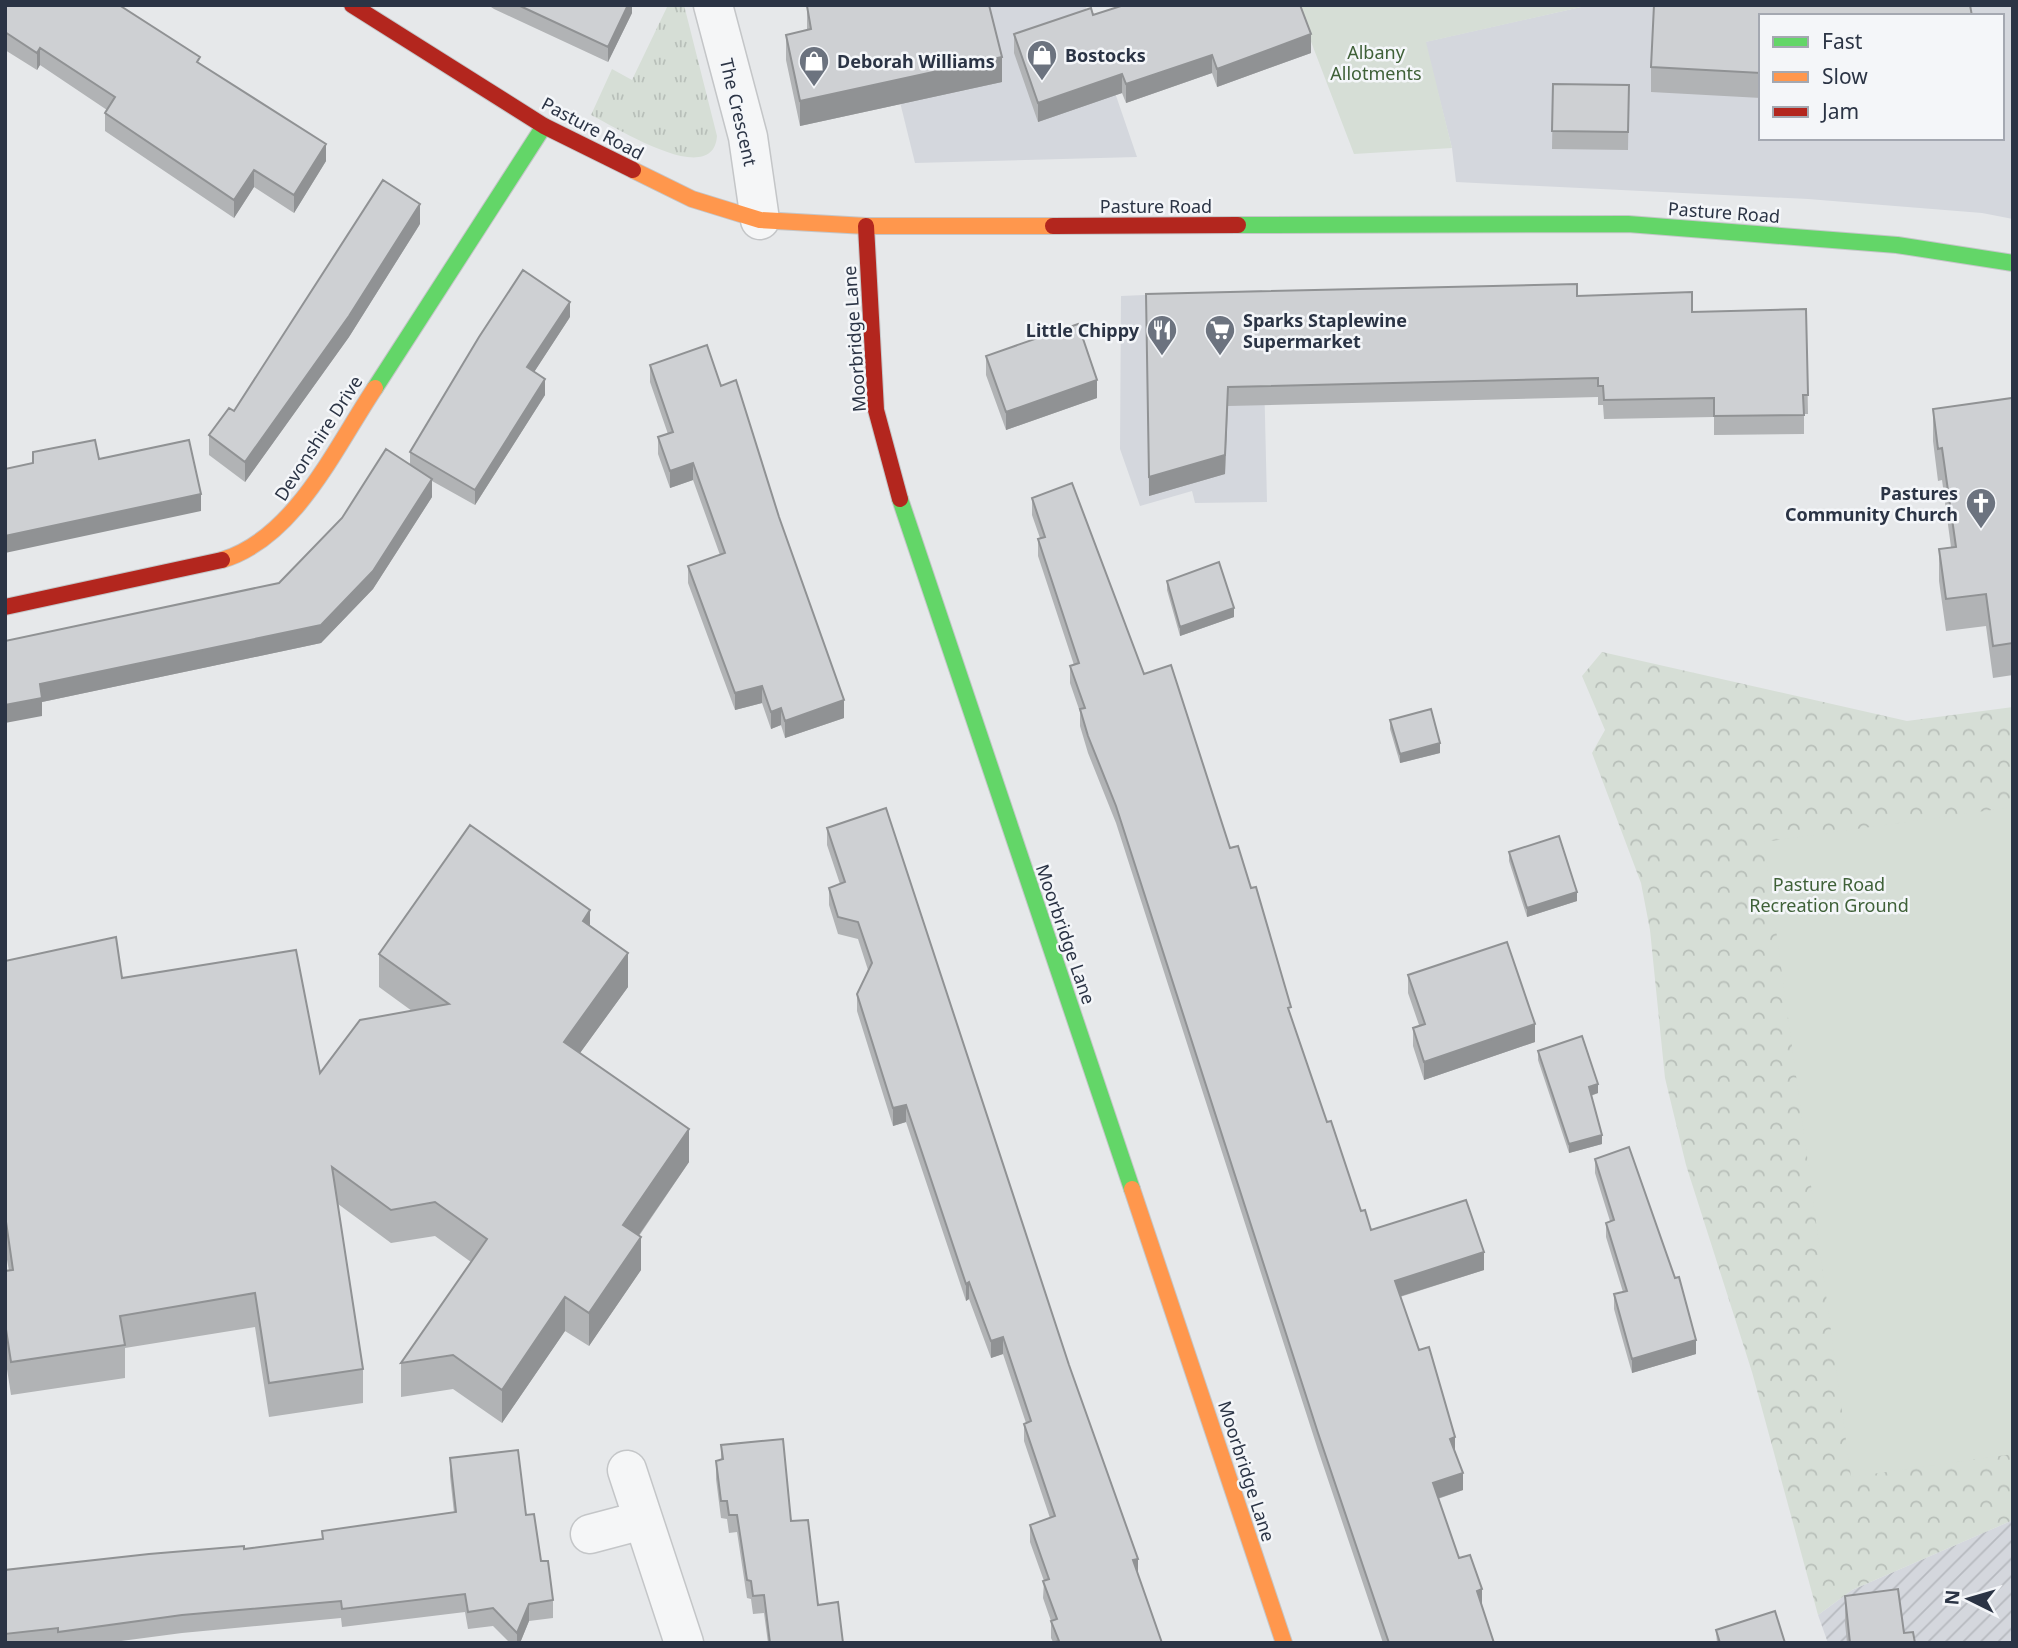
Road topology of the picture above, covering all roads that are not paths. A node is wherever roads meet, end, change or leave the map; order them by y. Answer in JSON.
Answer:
{"nodes":[{"id":1,"x":352,"y":5,"type":"edge"},
{"id":2,"x":713,"y":5,"type":"edge"},
{"id":3,"x":544,"y":126,"type":"junction"},
{"id":4,"x":760,"y":220,"type":"junction"},
{"id":5,"x":866,"y":226,"type":"junction"},
{"id":6,"x":2013,"y":263,"type":"edge"},
{"id":7,"x":5,"y":607,"type":"edge"},
{"id":8,"x":627,"y":1470,"type":"dead end"},
{"id":9,"x":643,"y":1520,"type":"junction"},
{"id":10,"x":590,"y":1534,"type":"dead end"},
{"id":11,"x":684,"y":1643,"type":"edge"},
{"id":12,"x":1284,"y":1643,"type":"edge"}],
"edges":[{"from":1,"to":3,"type":"street","name":"Pasture Road"},
{"from":2,"to":4,"type":"street","name":"The Crescent"},
{"from":3,"to":4,"type":"street","name":"Pasture Road"},
{"from":3,"to":7,"type":"street","name":"Devonshire Drive"},
{"from":4,"to":5,"type":"street","name":"Pasture Road"},
{"from":5,"to":6,"type":"street","name":"Pasture Road"},
{"from":5,"to":12,"type":"street","name":"Moorbridge Lane"},
{"from":8,"to":9,"type":"street"},
{"from":9,"to":10,"type":"street"},
{"from":9,"to":11,"type":"street"}]}
